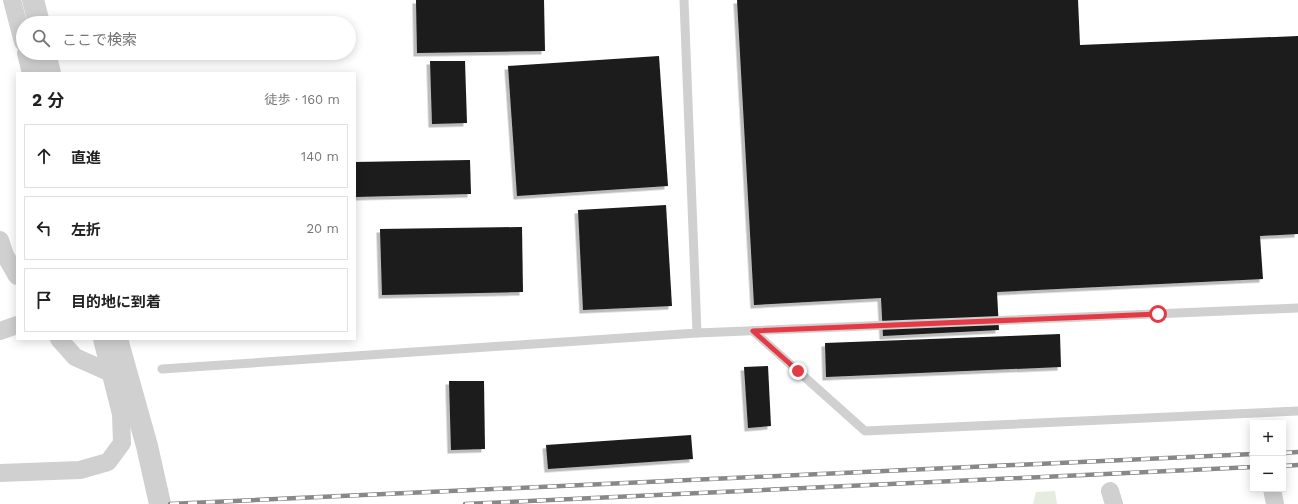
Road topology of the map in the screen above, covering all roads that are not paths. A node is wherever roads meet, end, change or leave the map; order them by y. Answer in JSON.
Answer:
{"nodes":[{"id":1,"x":12,"y":0,"type":"edge"},
{"id":2,"x":33,"y":0,"type":"edge"},
{"id":3,"x":684,"y":0,"type":"edge"},
{"id":4,"x":16,"y":16,"type":"edge"},
{"id":5,"x":36,"y":16,"type":"edge"},
{"id":6,"x":28,"y":60,"type":"edge"},
{"id":7,"x":47,"y":60,"type":"edge"},
{"id":8,"x":31,"y":72,"type":"edge"},
{"id":9,"x":50,"y":72,"type":"edge"},
{"id":10,"x":0,"y":240,"type":"edge"},
{"id":11,"x":16,"y":274,"type":"edge"},
{"id":12,"x":1298,"y":308,"type":"edge"},
{"id":13,"x":16,"y":325,"type":"edge"},
{"id":14,"x":0,"y":330,"type":"edge"},
{"id":15,"x":753,"y":331,"type":"junction"},
{"id":16,"x":697,"y":333,"type":"junction"},
{"id":17,"x":60,"y":340,"type":"edge"},
{"id":18,"x":102,"y":340,"type":"edge"},
{"id":19,"x":117,"y":340,"type":"edge"},
{"id":20,"x":162,"y":369,"type":"dead end"},
{"id":21,"x":111,"y":373,"type":"junction"},
{"id":22,"x":1298,"y":411,"type":"edge"},
{"id":23,"x":0,"y":473,"type":"edge"},
{"id":24,"x":1273,"y":492,"type":"edge"},
{"id":25,"x":160,"y":504,"type":"edge"},
{"id":26,"x":1275,"y":504,"type":"edge"}],
"edges":[{"from":1,"to":4,"type":"street"},
{"from":2,"to":5,"type":"street"},
{"from":3,"to":16,"type":"lane"},
{"from":6,"to":8,"type":"street"},
{"from":7,"to":9,"type":"street"},
{"from":10,"to":11,"type":"street"},
{"from":12,"to":15,"type":"lane"},
{"from":13,"to":14,"type":"street"},
{"from":15,"to":16,"type":"lane"},
{"from":15,"to":22,"type":"lane"},
{"from":16,"to":20,"type":"lane"},
{"from":17,"to":21,"type":"street"},
{"from":18,"to":21,"type":"street"},
{"from":19,"to":25,"type":"street"},
{"from":21,"to":23,"type":"street"},
{"from":24,"to":26,"type":"street"}]}
